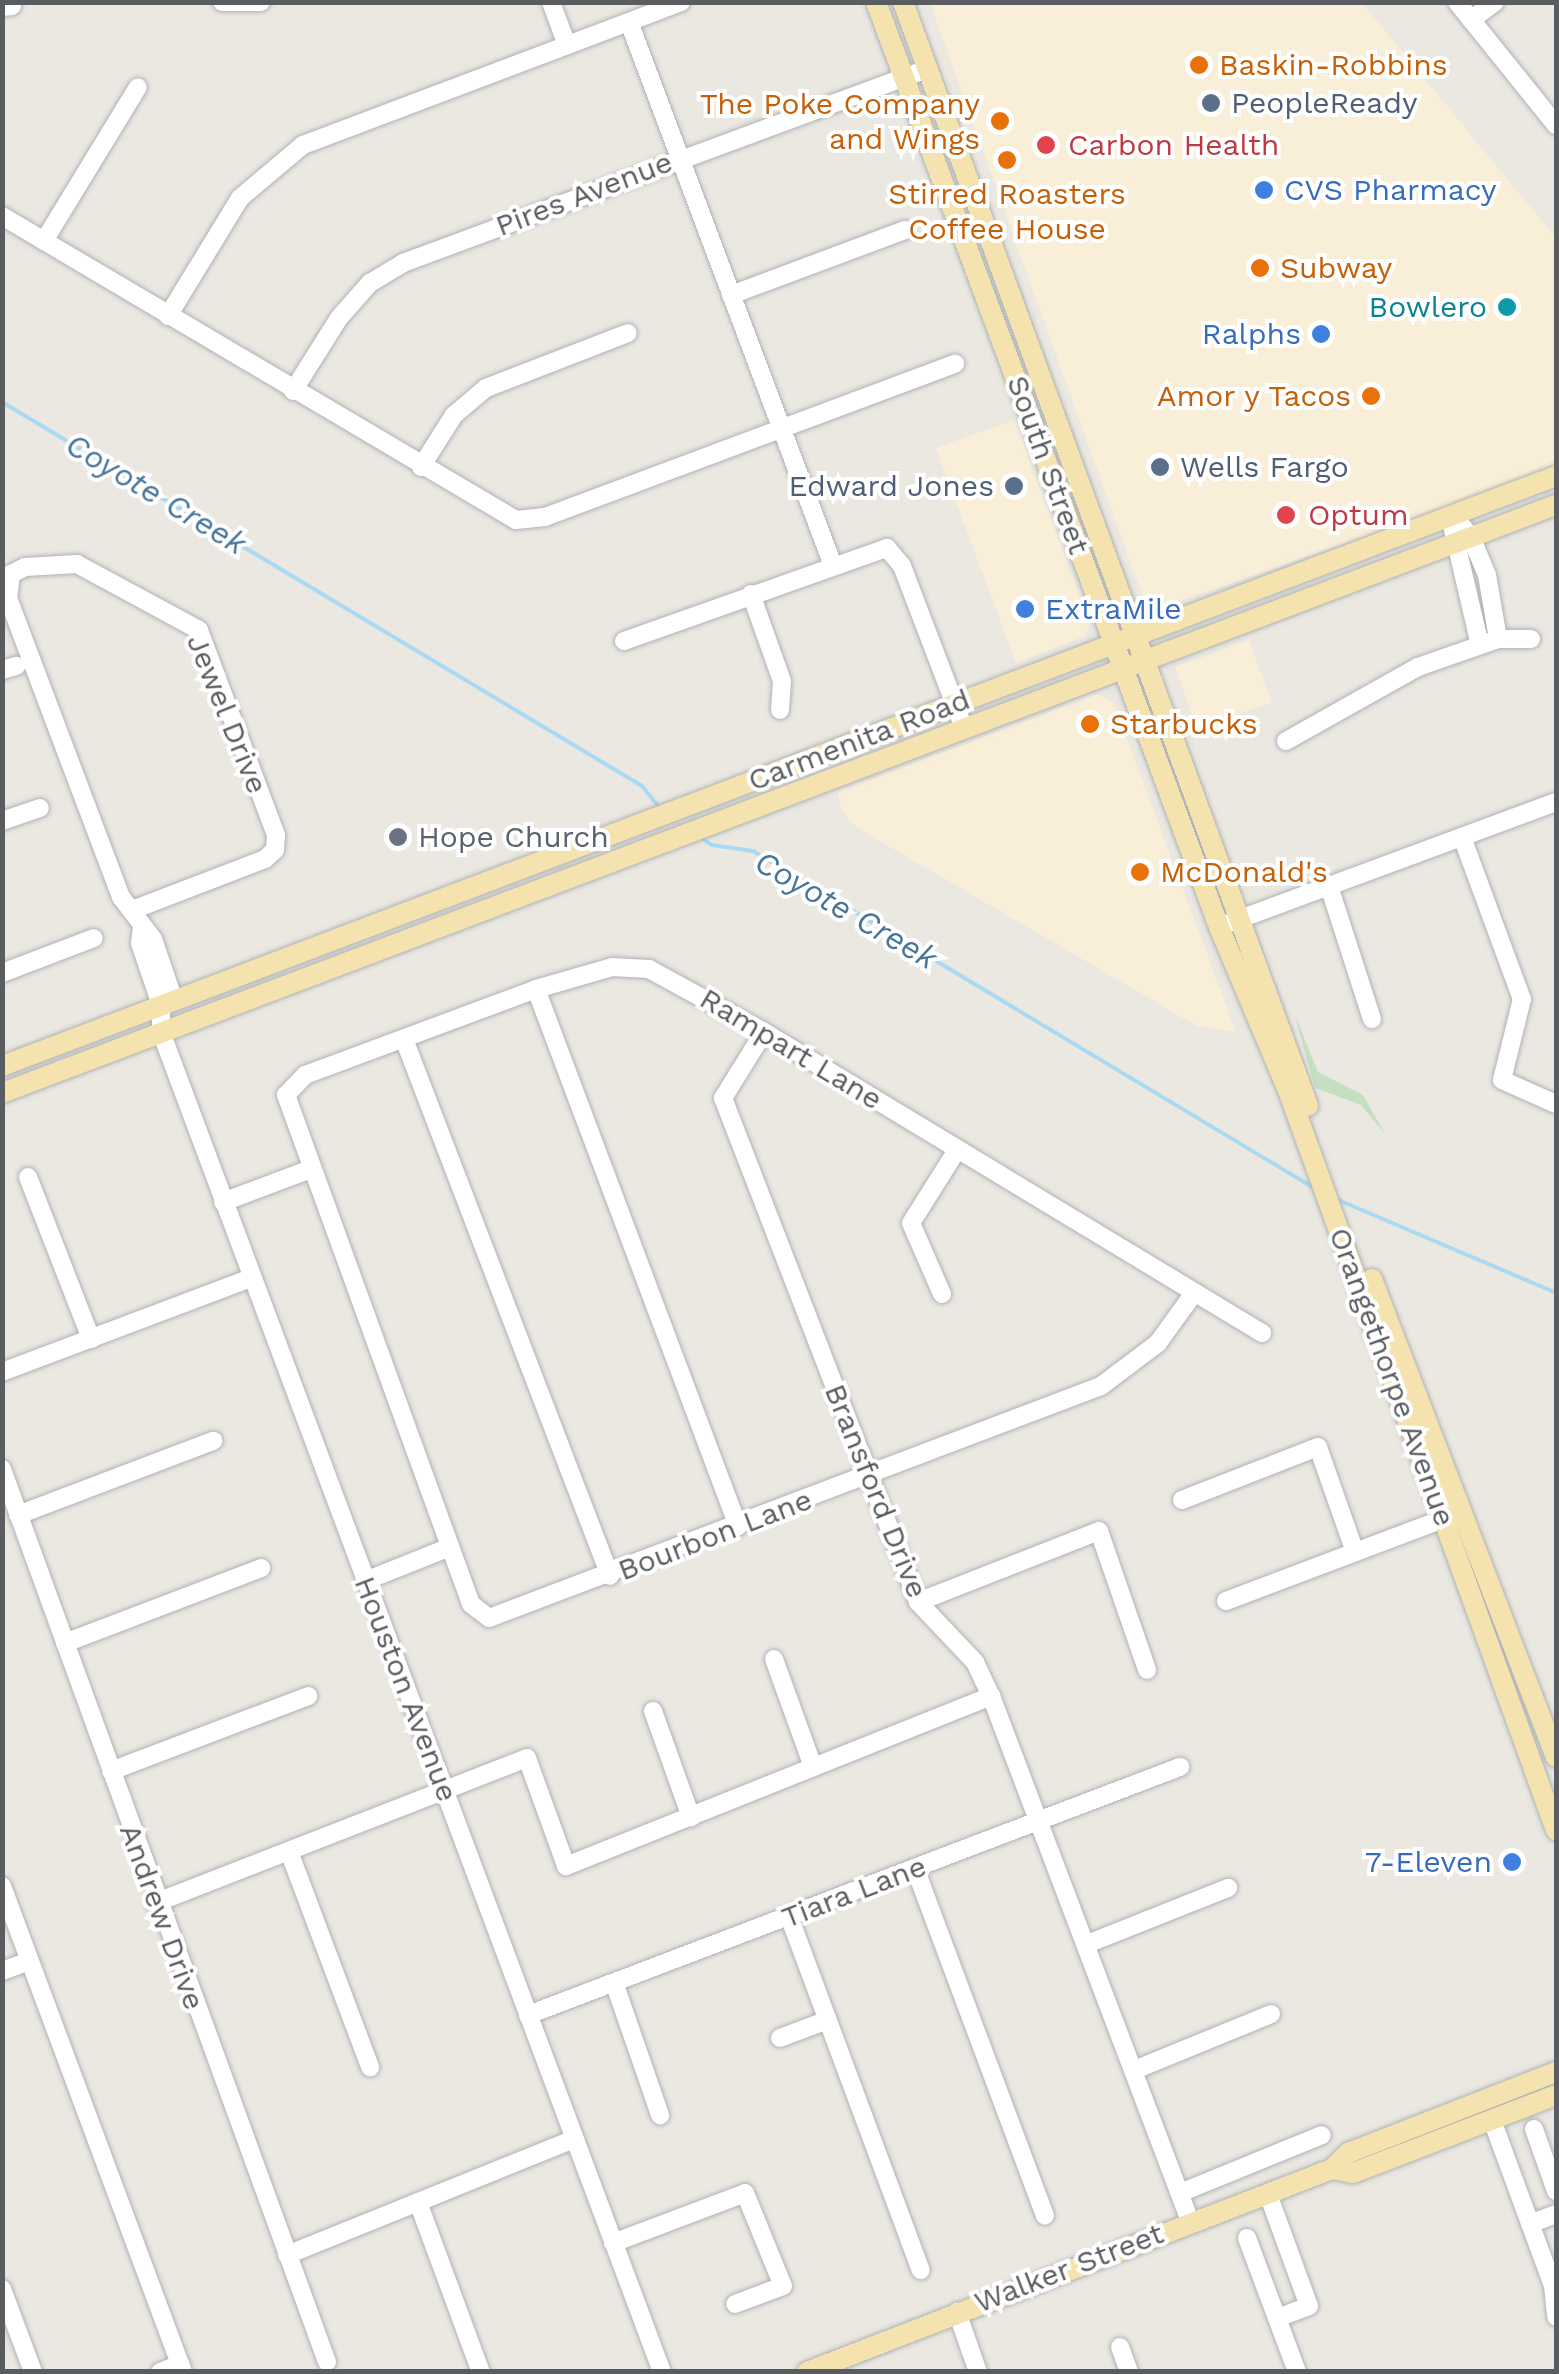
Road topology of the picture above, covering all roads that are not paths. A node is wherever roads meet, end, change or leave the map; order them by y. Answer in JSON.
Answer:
{"nodes":[{"id":1,"x":222,"y":2,"type":"edge"},
{"id":2,"x":261,"y":2,"type":"edge"},
{"id":3,"x":551,"y":2,"type":"edge"},
{"id":4,"x":681,"y":2,"type":"edge"},
{"id":5,"x":876,"y":2,"type":"edge"},
{"id":6,"x":902,"y":2,"type":"edge"},
{"id":7,"x":1458,"y":2,"type":"edge"},
{"id":8,"x":1494,"y":2,"type":"edge"},
{"id":9,"x":1471,"y":20,"type":"junction"},
{"id":10,"x":629,"y":22,"type":"junction"},
{"id":11,"x":566,"y":45,"type":"junction"},
{"id":12,"x":928,"y":69,"type":"junction"},
{"id":13,"x":903,"y":76,"type":"junction"},
{"id":14,"x":138,"y":87,"type":"dead end"},
{"id":15,"x":1556,"y":125,"type":"edge"},
{"id":16,"x":680,"y":158,"type":"junction"},
{"id":17,"x":2,"y":216,"type":"edge"},
{"id":18,"x":905,"y":230,"type":"dead end"},
{"id":19,"x":44,"y":241,"type":"junction"},
{"id":20,"x":731,"y":295,"type":"junction"},
{"id":21,"x":168,"y":316,"type":"junction"},
{"id":22,"x":628,"y":332,"type":"dead end"},
{"id":23,"x":954,"y":364,"type":"dead end"},
{"id":24,"x":293,"y":391,"type":"junction"},
{"id":25,"x":781,"y":429,"type":"junction"},
{"id":26,"x":421,"y":467,"type":"junction"},
{"id":27,"x":1556,"y":476,"type":"edge"},
{"id":28,"x":1556,"y":505,"type":"edge"},
{"id":29,"x":1452,"y":515,"type":"junction"},
{"id":30,"x":1462,"y":540,"type":"junction"},
{"id":31,"x":832,"y":564,"type":"junction"},
{"id":32,"x":751,"y":594,"type":"junction"},
{"id":33,"x":1138,"y":634,"type":"junction"},
{"id":34,"x":1532,"y":639,"type":"dead end"},
{"id":35,"x":624,"y":641,"type":"dead end"},
{"id":36,"x":1489,"y":642,"type":"junction"},
{"id":37,"x":1114,"y":643,"type":"junction"},
{"id":38,"x":1147,"y":658,"type":"junction"},
{"id":39,"x":1124,"y":667,"type":"junction"},
{"id":40,"x":955,"y":704,"type":"junction"},
{"id":41,"x":780,"y":710,"type":"dead end"},
{"id":42,"x":964,"y":728,"type":"junction"},
{"id":43,"x":1286,"y":741,"type":"dead end"},
{"id":44,"x":1556,"y":802,"type":"edge"},
{"id":45,"x":40,"y":808,"type":"dead end"},
{"id":46,"x":2,"y":822,"type":"edge"},
{"id":47,"x":1462,"y":837,"type":"junction"},
{"id":48,"x":1329,"y":886,"type":"junction"},
{"id":49,"x":139,"y":918,"type":"junction"},
{"id":50,"x":1243,"y":918,"type":"junction"},
{"id":51,"x":1220,"y":927,"type":"junction"},
{"id":52,"x":94,"y":938,"type":"dead end"},
{"id":53,"x":2,"y":973,"type":"edge"},
{"id":54,"x":536,"y":989,"type":"junction"},
{"id":55,"x":162,"y":1005,"type":"junction"},
{"id":56,"x":1372,"y":1019,"type":"dead end"},
{"id":57,"x":161,"y":1032,"type":"junction"},
{"id":58,"x":764,"y":1032,"type":"junction"},
{"id":59,"x":404,"y":1039,"type":"junction"},
{"id":60,"x":2,"y":1066,"type":"edge"},
{"id":61,"x":4,"y":1086,"type":"edge"},
{"id":62,"x":1298,"y":1097,"type":"junction"},
{"id":63,"x":1556,"y":1104,"type":"edge"},
{"id":64,"x":957,"y":1150,"type":"junction"},
{"id":65,"x":308,"y":1170,"type":"junction"},
{"id":66,"x":28,"y":1177,"type":"dead end"},
{"id":67,"x":223,"y":1202,"type":"junction"},
{"id":68,"x":252,"y":1278,"type":"junction"},
{"id":69,"x":1194,"y":1292,"type":"junction"},
{"id":70,"x":942,"y":1294,"type":"dead end"},
{"id":71,"x":1262,"y":1333,"type":"dead end"},
{"id":72,"x":90,"y":1339,"type":"junction"},
{"id":73,"x":2,"y":1372,"type":"edge"},
{"id":74,"x":213,"y":1441,"type":"dead end"},
{"id":75,"x":2,"y":1470,"type":"edge"},
{"id":76,"x":868,"y":1476,"type":"junction"},
{"id":77,"x":1182,"y":1500,"type":"dead end"},
{"id":78,"x":18,"y":1515,"type":"junction"},
{"id":79,"x":1453,"y":1516,"type":"junction"},
{"id":80,"x":738,"y":1526,"type":"junction"},
{"id":81,"x":450,"y":1547,"type":"junction"},
{"id":82,"x":1355,"y":1552,"type":"junction"},
{"id":83,"x":261,"y":1568,"type":"dead end"},
{"id":84,"x":610,"y":1576,"type":"junction"},
{"id":85,"x":365,"y":1581,"type":"junction"},
{"id":86,"x":1226,"y":1601,"type":"dead end"},
{"id":87,"x":918,"y":1602,"type":"junction"},
{"id":88,"x":65,"y":1642,"type":"junction"},
{"id":89,"x":774,"y":1659,"type":"dead end"},
{"id":90,"x":1147,"y":1670,"type":"dead end"},
{"id":91,"x":308,"y":1696,"type":"dead end"},
{"id":92,"x":991,"y":1696,"type":"junction"},
{"id":93,"x":653,"y":1711,"type":"dead end"},
{"id":94,"x":1556,"y":1757,"type":"edge"},
{"id":95,"x":812,"y":1767,"type":"junction"},
{"id":96,"x":1180,"y":1767,"type":"dead end"},
{"id":97,"x":110,"y":1771,"type":"junction"},
{"id":98,"x":444,"y":1790,"type":"junction"},
{"id":99,"x":692,"y":1817,"type":"junction"},
{"id":100,"x":1041,"y":1822,"type":"junction"},
{"id":101,"x":1556,"y":1830,"type":"edge"},
{"id":102,"x":290,"y":1854,"type":"junction"},
{"id":103,"x":915,"y":1868,"type":"junction"},
{"id":104,"x":2,"y":1886,"type":"edge"},
{"id":105,"x":1228,"y":1888,"type":"dead end"},
{"id":106,"x":155,"y":1903,"type":"junction"},
{"id":107,"x":789,"y":1916,"type":"junction"},
{"id":108,"x":1087,"y":1944,"type":"junction"},
{"id":109,"x":29,"y":1961,"type":"junction"},
{"id":110,"x":2,"y":1971,"type":"edge"},
{"id":111,"x":615,"y":1985,"type":"junction"},
{"id":112,"x":1272,"y":2014,"type":"dead end"},
{"id":113,"x":528,"y":2015,"type":"junction"},
{"id":114,"x":828,"y":2020,"type":"junction"},
{"id":115,"x":780,"y":2038,"type":"dead end"},
{"id":116,"x":370,"y":2066,"type":"dead end"},
{"id":117,"x":1137,"y":2069,"type":"junction"},
{"id":118,"x":1556,"y":2072,"type":"edge"},
{"id":119,"x":1506,"y":2092,"type":"junction"},
{"id":120,"x":1556,"y":2095,"type":"edge"},
{"id":121,"x":660,"y":2115,"type":"dead end"},
{"id":122,"x":1492,"y":2120,"type":"junction"},
{"id":123,"x":1534,"y":2128,"type":"dead end"},
{"id":124,"x":1460,"y":2132,"type":"junction"},
{"id":125,"x":1428,"y":2133,"type":"junction"},
{"id":126,"x":1322,"y":2134,"type":"dead end"},
{"id":127,"x":574,"y":2139,"type":"junction"},
{"id":128,"x":1556,"y":2190,"type":"edge"},
{"id":129,"x":1180,"y":2193,"type":"junction"},
{"id":130,"x":1268,"y":2194,"type":"junction"},
{"id":131,"x":418,"y":2202,"type":"junction"},
{"id":132,"x":1556,"y":2214,"type":"edge"},
{"id":133,"x":1045,"y":2215,"type":"dead end"},
{"id":134,"x":1190,"y":2221,"type":"junction"},
{"id":135,"x":1530,"y":2224,"type":"junction"},
{"id":136,"x":1247,"y":2238,"type":"dead end"},
{"id":137,"x":614,"y":2243,"type":"junction"},
{"id":138,"x":287,"y":2255,"type":"junction"},
{"id":139,"x":921,"y":2270,"type":"dead end"},
{"id":140,"x":2,"y":2289,"type":"edge"},
{"id":141,"x":734,"y":2304,"type":"dead end"},
{"id":142,"x":957,"y":2312,"type":"junction"},
{"id":143,"x":1556,"y":2317,"type":"edge"},
{"id":144,"x":1277,"y":2318,"type":"junction"},
{"id":145,"x":1120,"y":2347,"type":"dead end"},
{"id":146,"x":327,"y":2362,"type":"dead end"},
{"id":147,"x":182,"y":2368,"type":"edge"},
{"id":148,"x":33,"y":2372,"type":"edge"},
{"id":149,"x":160,"y":2372,"type":"edge"},
{"id":150,"x":481,"y":2372,"type":"edge"},
{"id":151,"x":662,"y":2372,"type":"edge"},
{"id":152,"x":808,"y":2372,"type":"edge"},
{"id":153,"x":978,"y":2372,"type":"edge"},
{"id":154,"x":1129,"y":2372,"type":"edge"},
{"id":155,"x":1298,"y":2372,"type":"edge"}],
"edges":[{"from":1,"to":2,"type":"street"},
{"from":3,"to":11,"type":"street"},
{"from":4,"to":10,"type":"street"},
{"from":5,"to":13,"type":"main road","name":"South Street"},
{"from":6,"to":12,"type":"main road","name":"South Street"},
{"from":7,"to":9,"type":"street"},
{"from":8,"to":9,"type":"street"},
{"from":9,"to":15,"type":"street"},
{"from":10,"to":11,"type":"street"},
{"from":10,"to":16,"type":"street"},
{"from":11,"to":21,"type":"street"},
{"from":12,"to":13,"type":"street","name":"Pires Avenue"},
{"from":12,"to":33,"type":"main road","name":"South Street"},
{"from":13,"to":16,"type":"street","name":"Pires Avenue"},
{"from":13,"to":37,"type":"main road","name":"South Street"},
{"from":14,"to":19,"type":"street"},
{"from":16,"to":20,"type":"street"},
{"from":16,"to":24,"type":"street","name":"Pires Avenue"},
{"from":17,"to":19,"type":"street"},
{"from":18,"to":20,"type":"street"},
{"from":19,"to":21,"type":"street"},
{"from":20,"to":25,"type":"street"},
{"from":21,"to":24,"type":"street"},
{"from":22,"to":26,"type":"street"},
{"from":23,"to":25,"type":"street"},
{"from":24,"to":26,"type":"street"},
{"from":25,"to":26,"type":"street"},
{"from":25,"to":31,"type":"street"},
{"from":27,"to":29,"type":"main road","name":"Carmenita Road"},
{"from":28,"to":30,"type":"main road","name":"Carmenita Road"},
{"from":29,"to":30,"type":"street"},
{"from":29,"to":33,"type":"main road","name":"Carmenita Road"},
{"from":30,"to":36,"type":"street"},
{"from":30,"to":38,"type":"main road","name":"Carmenita Road"},
{"from":31,"to":32,"type":"street"},
{"from":31,"to":40,"type":"street"},
{"from":32,"to":35,"type":"street"},
{"from":32,"to":41,"type":"street"},
{"from":33,"to":37,"type":"main road","name":"Carmenita Road"},
{"from":33,"to":38,"type":"main road","name":"South Street"},
{"from":34,"to":36,"type":"street"},
{"from":36,"to":43,"type":"street"},
{"from":37,"to":39,"type":"main road","name":"South Street"},
{"from":37,"to":40,"type":"main road","name":"Carmenita Road"},
{"from":38,"to":39,"type":"main road","name":"Carmenita Road"},
{"from":38,"to":50,"type":"main road","name":"South Street"},
{"from":39,"to":42,"type":"main road","name":"Carmenita Road"},
{"from":39,"to":51,"type":"main road","name":"South Street"},
{"from":40,"to":42,"type":"street"},
{"from":40,"to":55,"type":"main road","name":"Carmenita Road"},
{"from":42,"to":57,"type":"main road","name":"Carmenita Road"},
{"from":44,"to":47,"type":"street"},
{"from":45,"to":46,"type":"street"},
{"from":47,"to":48,"type":"street"},
{"from":47,"to":63,"type":"street"},
{"from":48,"to":50,"type":"street"},
{"from":48,"to":56,"type":"street"},
{"from":49,"to":49,"type":"street","name":"Jewel Drive"},
{"from":49,"to":55,"type":"street","name":"Jewel Drive"},
{"from":50,"to":51,"type":"street"},
{"from":50,"to":62,"type":"main road","name":"Orangethorpe Avenue"},
{"from":51,"to":62,"type":"main road","name":"Orangethorpe Avenue"},
{"from":52,"to":53,"type":"street"},
{"from":54,"to":58,"type":"street","name":"Rampart Lane"},
{"from":54,"to":59,"type":"street","name":"Rampart Lane"},
{"from":54,"to":80,"type":"street"},
{"from":55,"to":57,"type":"street","name":"Houston Avenue"},
{"from":55,"to":60,"type":"main road","name":"Carmenita Road"},
{"from":57,"to":61,"type":"main road","name":"Carmenita Road"},
{"from":57,"to":67,"type":"street","name":"Houston Avenue"},
{"from":58,"to":64,"type":"street","name":"Rampart Lane"},
{"from":58,"to":76,"type":"street","name":"Bransford Drive"},
{"from":59,"to":65,"type":"street","name":"Rampart Lane"},
{"from":59,"to":84,"type":"street"},
{"from":62,"to":79,"type":"main road","name":"Orangethorpe Avenue"},
{"from":64,"to":69,"type":"street","name":"Rampart Lane"},
{"from":64,"to":70,"type":"street"},
{"from":65,"to":67,"type":"street"},
{"from":65,"to":81,"type":"street"},
{"from":66,"to":72,"type":"street"},
{"from":67,"to":68,"type":"street","name":"Houston Avenue"},
{"from":68,"to":72,"type":"street"},
{"from":68,"to":85,"type":"street","name":"Houston Avenue"},
{"from":69,"to":71,"type":"street","name":"Rampart Lane"},
{"from":69,"to":76,"type":"street","name":"Bourbon Lane"},
{"from":72,"to":73,"type":"street"},
{"from":74,"to":78,"type":"street"},
{"from":75,"to":78,"type":"street","name":"Andrew Drive"},
{"from":76,"to":80,"type":"street","name":"Bourbon Lane"},
{"from":76,"to":87,"type":"street","name":"Bransford Drive"},
{"from":77,"to":82,"type":"street"},
{"from":78,"to":88,"type":"street","name":"Andrew Drive"},
{"from":79,"to":82,"type":"street"},
{"from":79,"to":94,"type":"main road","name":"Orangethorpe Avenue"},
{"from":79,"to":101,"type":"main road","name":"Orangethorpe Avenue"},
{"from":80,"to":84,"type":"street","name":"Bourbon Lane"},
{"from":81,"to":84,"type":"street","name":"Bourbon Lane"},
{"from":81,"to":85,"type":"street"},
{"from":82,"to":86,"type":"street"},
{"from":83,"to":88,"type":"street"},
{"from":85,"to":98,"type":"street","name":"Houston Avenue"},
{"from":87,"to":90,"type":"street"},
{"from":87,"to":92,"type":"street","name":"Bransford Drive"},
{"from":88,"to":97,"type":"street","name":"Andrew Drive"},
{"from":89,"to":95,"type":"street"},
{"from":91,"to":97,"type":"street"},
{"from":92,"to":95,"type":"street"},
{"from":92,"to":100,"type":"street","name":"Bransford Drive"},
{"from":93,"to":99,"type":"street"},
{"from":95,"to":99,"type":"street"},
{"from":96,"to":100,"type":"street","name":"Tiara Lane"},
{"from":97,"to":106,"type":"street","name":"Andrew Drive"},
{"from":98,"to":99,"type":"street"},
{"from":98,"to":102,"type":"street"},
{"from":98,"to":113,"type":"street","name":"Houston Avenue"},
{"from":100,"to":103,"type":"street","name":"Tiara Lane"},
{"from":100,"to":108,"type":"street","name":"Bransford Drive"},
{"from":102,"to":106,"type":"street"},
{"from":102,"to":116,"type":"street"},
{"from":103,"to":107,"type":"street","name":"Tiara Lane"},
{"from":103,"to":133,"type":"street"},
{"from":104,"to":109,"type":"street"},
{"from":105,"to":108,"type":"street"},
{"from":106,"to":138,"type":"street","name":"Andrew Drive"},
{"from":107,"to":111,"type":"street","name":"Tiara Lane"},
{"from":107,"to":114,"type":"street"},
{"from":108,"to":117,"type":"street","name":"Bransford Drive"},
{"from":109,"to":110,"type":"street"},
{"from":109,"to":147,"type":"street"},
{"from":111,"to":113,"type":"street","name":"Tiara Lane"},
{"from":111,"to":121,"type":"street"},
{"from":112,"to":117,"type":"street"},
{"from":113,"to":127,"type":"street","name":"Houston Avenue"},
{"from":114,"to":115,"type":"street"},
{"from":114,"to":139,"type":"street"},
{"from":117,"to":129,"type":"street","name":"Bransford Drive"},
{"from":118,"to":119,"type":"main road","name":"Walker Street"},
{"from":119,"to":124,"type":"main road"},
{"from":119,"to":125,"type":"main road","name":"Walker Street"},
{"from":120,"to":122,"type":"main road","name":"Walker Street"},
{"from":122,"to":124,"type":"main road","name":"Walker Street"},
{"from":122,"to":135,"type":"street"},
{"from":123,"to":128,"type":"street"},
{"from":124,"to":125,"type":"main road","name":"Walker Street"},
{"from":125,"to":130,"type":"main road","name":"Walker Street"},
{"from":126,"to":129,"type":"street"},
{"from":127,"to":131,"type":"street"},
{"from":127,"to":137,"type":"street","name":"Houston Avenue"},
{"from":129,"to":134,"type":"street","name":"Bransford Drive"},
{"from":130,"to":134,"type":"main road","name":"Walker Street"},
{"from":130,"to":144,"type":"street"},
{"from":131,"to":138,"type":"street"},
{"from":131,"to":150,"type":"street"},
{"from":132,"to":135,"type":"street"},
{"from":134,"to":142,"type":"main road","name":"Walker Street"},
{"from":135,"to":143,"type":"street"},
{"from":136,"to":144,"type":"street"},
{"from":137,"to":141,"type":"street"},
{"from":137,"to":151,"type":"street","name":"Houston Avenue"},
{"from":138,"to":146,"type":"street","name":"Andrew Drive"},
{"from":140,"to":148,"type":"street"},
{"from":142,"to":152,"type":"main road","name":"Walker Street"},
{"from":142,"to":153,"type":"street"},
{"from":144,"to":155,"type":"street"},
{"from":145,"to":154,"type":"street"},
{"from":147,"to":149,"type":"street"}]}
